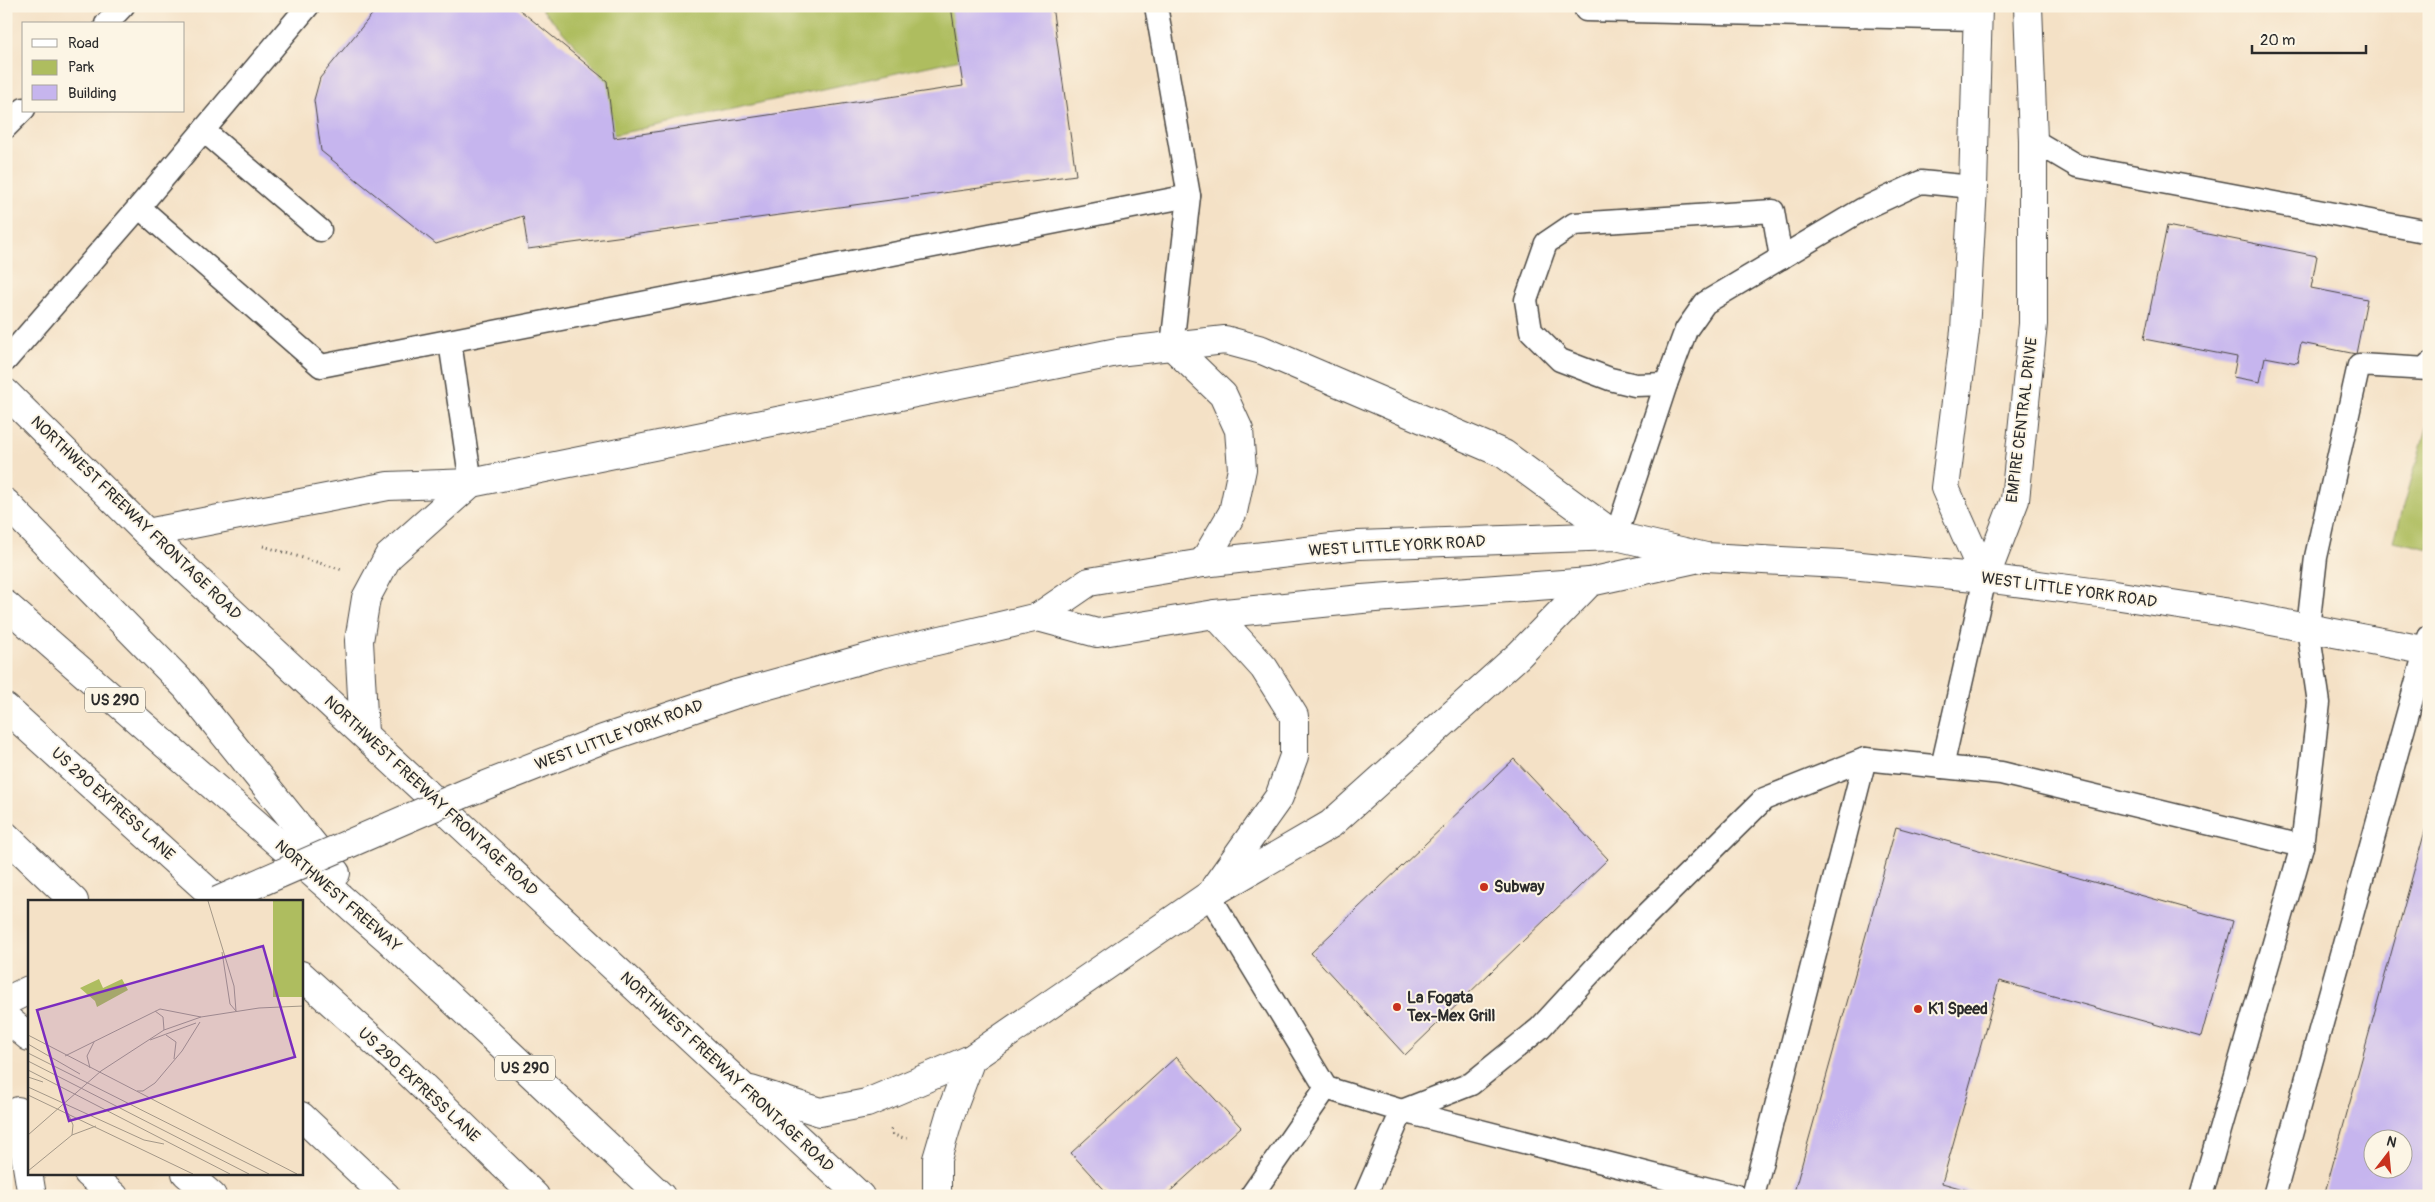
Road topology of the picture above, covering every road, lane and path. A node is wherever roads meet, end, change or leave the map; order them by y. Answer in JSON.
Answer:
{"nodes":[{"id":1,"x":123,"y":6,"type":"edge"},
{"id":2,"x":308,"y":6,"type":"edge"},
{"id":3,"x":1156,"y":6,"type":"edge"},
{"id":4,"x":1586,"y":6,"type":"edge"},
{"id":5,"x":2028,"y":6,"type":"edge"},
{"id":6,"x":1978,"y":13,"type":"edge"},
{"id":7,"x":108,"y":22,"type":"edge"},
{"id":8,"x":22,"y":111,"type":"edge"},
{"id":9,"x":6,"y":127,"type":"edge"},
{"id":10,"x":204,"y":131,"type":"junction"},
{"id":11,"x":2033,"y":140,"type":"junction"},
{"id":12,"x":1972,"y":187,"type":"junction"},
{"id":13,"x":1189,"y":196,"type":"junction"},
{"id":14,"x":139,"y":207,"type":"junction"},
{"id":15,"x":320,"y":230,"type":"dead end"},
{"id":16,"x":2429,"y":232,"type":"edge"},
{"id":17,"x":1781,"y":258,"type":"junction"},
{"id":18,"x":450,"y":342,"type":"junction"},
{"id":19,"x":1172,"y":346,"type":"junction"},
{"id":20,"x":6,"y":360,"type":"edge"},
{"id":21,"x":2429,"y":364,"type":"edge"},
{"id":22,"x":1666,"y":384,"type":"junction"},
{"id":23,"x":6,"y":392,"type":"edge"},
{"id":24,"x":471,"y":483,"type":"junction"},
{"id":25,"x":6,"y":504,"type":"edge"},
{"id":26,"x":147,"y":533,"type":"junction"},
{"id":27,"x":1616,"y":536,"type":"junction"},
{"id":28,"x":258,"y":544,"type":"dead end"},
{"id":29,"x":1706,"y":557,"type":"junction"},
{"id":30,"x":1202,"y":563,"type":"junction"},
{"id":31,"x":351,"y":573,"type":"dead end"},
{"id":32,"x":1985,"y":578,"type":"junction"},
{"id":33,"x":1590,"y":582,"type":"junction"},
{"id":34,"x":6,"y":605,"type":"edge"},
{"id":35,"x":1215,"y":614,"type":"junction"},
{"id":36,"x":1038,"y":617,"type":"junction"},
{"id":37,"x":2308,"y":628,"type":"junction"},
{"id":38,"x":2428,"y":646,"type":"edge"},
{"id":39,"x":6,"y":708,"type":"edge"},
{"id":40,"x":364,"y":733,"type":"junction"},
{"id":41,"x":1865,"y":759,"type":"junction"},
{"id":42,"x":1942,"y":767,"type":"junction"},
{"id":43,"x":6,"y":836,"type":"edge"},
{"id":44,"x":2302,"y":846,"type":"junction"},
{"id":45,"x":1209,"y":895,"type":"junction"},
{"id":46,"x":73,"y":900,"type":"edge"},
{"id":47,"x":217,"y":900,"type":"edge"},
{"id":48,"x":220,"y":900,"type":"edge"},
{"id":49,"x":389,"y":940,"type":"junction"},
{"id":50,"x":302,"y":976,"type":"edge"},
{"id":51,"x":28,"y":990,"type":"edge"},
{"id":52,"x":6,"y":1001,"type":"edge"},
{"id":53,"x":6,"y":1018,"type":"edge"},
{"id":54,"x":28,"y":1036,"type":"edge"},
{"id":55,"x":971,"y":1059,"type":"junction"},
{"id":56,"x":742,"y":1087,"type":"junction"},
{"id":57,"x":1326,"y":1088,"type":"junction"},
{"id":58,"x":18,"y":1111,"type":"edge"},
{"id":59,"x":1402,"y":1112,"type":"junction"},
{"id":60,"x":302,"y":1117,"type":"edge"},
{"id":61,"x":889,"y":1126,"type":"dead end"},
{"id":62,"x":914,"y":1141,"type":"dead end"},
{"id":63,"x":28,"y":1172,"type":"edge"},
{"id":64,"x":28,"y":1174,"type":"edge"},
{"id":65,"x":89,"y":1174,"type":"edge"},
{"id":66,"x":187,"y":1174,"type":"edge"},
{"id":67,"x":32,"y":1196,"type":"edge"},
{"id":68,"x":114,"y":1196,"type":"edge"},
{"id":69,"x":212,"y":1196,"type":"edge"},
{"id":70,"x":386,"y":1196,"type":"edge"},
{"id":71,"x":535,"y":1196,"type":"edge"},
{"id":72,"x":661,"y":1196,"type":"edge"},
{"id":73,"x":860,"y":1196,"type":"edge"},
{"id":74,"x":937,"y":1196,"type":"edge"},
{"id":75,"x":1251,"y":1196,"type":"edge"},
{"id":76,"x":1365,"y":1196,"type":"edge"},
{"id":77,"x":1736,"y":1196,"type":"edge"},
{"id":78,"x":1753,"y":1196,"type":"edge"},
{"id":79,"x":2201,"y":1196,"type":"edge"},
{"id":80,"x":2274,"y":1196,"type":"edge"}],
"edges":[{"from":1,"to":7,"type":"lane"},
{"from":2,"to":10,"type":"lane"},
{"from":3,"to":13,"type":"lane"},
{"from":4,"to":6,"type":"lane"},
{"from":5,"to":11,"type":"main road","name":"EMPIRE CENTRAL DRIVE"},
{"from":6,"to":12,"type":"main road"},
{"from":8,"to":9,"type":"lane"},
{"from":10,"to":14,"type":"lane"},
{"from":10,"to":15,"type":"lane"},
{"from":11,"to":16,"type":"lane"},
{"from":11,"to":32,"type":"main road","name":"EMPIRE CENTRAL DRIVE"},
{"from":12,"to":17,"type":"lane"},
{"from":12,"to":32,"type":"main road"},
{"from":13,"to":18,"type":"lane"},
{"from":13,"to":19,"type":"lane"},
{"from":14,"to":18,"type":"lane"},
{"from":14,"to":20,"type":"lane"},
{"from":17,"to":22,"type":"lane"},
{"from":17,"to":22,"type":"lane"},
{"from":18,"to":24,"type":"lane"},
{"from":19,"to":24,"type":"main road"},
{"from":19,"to":27,"type":"main road"},
{"from":19,"to":30,"type":"main road"},
{"from":21,"to":37,"type":"lane"},
{"from":22,"to":27,"type":"lane"},
{"from":23,"to":26,"type":"main road","name":"NORTHWEST FREEWAY FRONTAGE ROAD"},
{"from":24,"to":26,"type":"main road"},
{"from":24,"to":40,"type":"main road"},
{"from":25,"to":49,"type":"main road"},
{"from":26,"to":40,"type":"main road","name":"NORTHWEST FREEWAY FRONTAGE ROAD"},
{"from":27,"to":29,"type":"main road","name":"WEST LITTLE YORK ROAD"},
{"from":27,"to":30,"type":"main road","name":"WEST LITTLE YORK ROAD"},
{"from":28,"to":31,"type":"path"},
{"from":29,"to":32,"type":"main road","name":"WEST LITTLE YORK ROAD"},
{"from":29,"to":33,"type":"main road","name":"WEST LITTLE YORK ROAD"},
{"from":30,"to":36,"type":"main road","name":"WEST LITTLE YORK ROAD"},
{"from":32,"to":37,"type":"main road","name":"WEST LITTLE YORK ROAD"},
{"from":32,"to":42,"type":"lane"},
{"from":33,"to":35,"type":"main road","name":"WEST LITTLE YORK ROAD"},
{"from":33,"to":45,"type":"main road"},
{"from":34,"to":49,"type":"main road","name":"NORTHWEST FREEWAY","number":"US 290"},
{"from":35,"to":36,"type":"main road","name":"WEST LITTLE YORK ROAD"},
{"from":35,"to":45,"type":"main road"},
{"from":36,"to":48,"type":"main road","name":"WEST LITTLE YORK ROAD","bridge":true},
{"from":37,"to":38,"type":"main road","name":"WEST LITTLE YORK ROAD"},
{"from":37,"to":44,"type":"lane"},
{"from":38,"to":80,"type":"lane"},
{"from":39,"to":47,"type":"main road","name":"US 290 EXPRESS LANE"},
{"from":40,"to":56,"type":"main road","name":"NORTHWEST FREEWAY FRONTAGE ROAD"},
{"from":41,"to":42,"type":"lane"},
{"from":41,"to":59,"type":"lane"},
{"from":41,"to":78,"type":"lane"},
{"from":42,"to":44,"type":"lane"},
{"from":43,"to":46,"type":"main road"},
{"from":44,"to":79,"type":"lane"},
{"from":45,"to":55,"type":"main road"},
{"from":45,"to":57,"type":"lane"},
{"from":49,"to":72,"type":"main road","name":"NORTHWEST FREEWAY","number":"US 290"},
{"from":50,"to":71,"type":"main road","name":"US 290 EXPRESS LANE"},
{"from":51,"to":52,"type":"main road"},
{"from":53,"to":54,"type":"main road"},
{"from":55,"to":56,"type":"main road"},
{"from":55,"to":74,"type":"main road"},
{"from":56,"to":73,"type":"main road","name":"NORTHWEST FREEWAY FRONTAGE ROAD"},
{"from":57,"to":59,"type":"lane"},
{"from":57,"to":75,"type":"lane"},
{"from":58,"to":63,"type":"main road"},
{"from":59,"to":76,"type":"lane"},
{"from":59,"to":77,"type":"lane"},
{"from":60,"to":70,"type":"main road"},
{"from":61,"to":62,"type":"path"},
{"from":64,"to":67,"type":"main road"},
{"from":65,"to":68,"type":"main road"},
{"from":66,"to":69,"type":"main road"}]}
